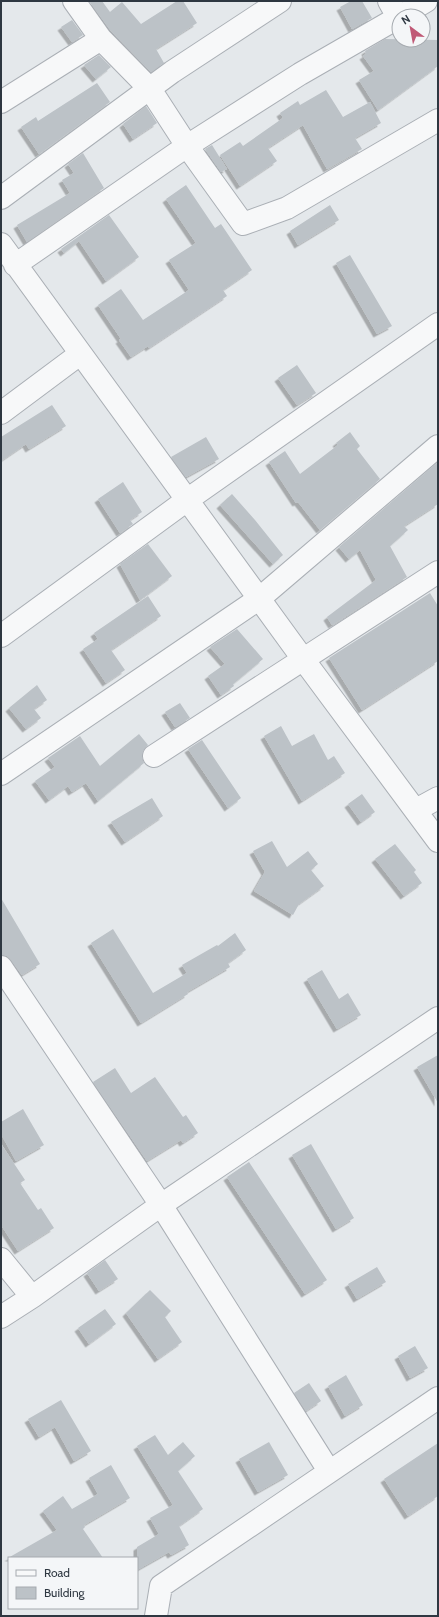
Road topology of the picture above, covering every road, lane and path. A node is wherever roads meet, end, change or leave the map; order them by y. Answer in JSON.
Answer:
{"nodes":[{"id":1,"x":74,"y":1,"type":"edge"},
{"id":2,"x":280,"y":1,"type":"edge"},
{"id":3,"x":426,"y":1,"type":"edge"},
{"id":4,"x":409,"y":8,"type":"edge"},
{"id":5,"x":391,"y":17,"type":"edge"},
{"id":6,"x":101,"y":39,"type":"junction"},
{"id":7,"x":150,"y":89,"type":"junction"},
{"id":8,"x":1,"y":102,"type":"edge"},
{"id":9,"x":438,"y":120,"type":"edge"},
{"id":10,"x":187,"y":146,"type":"junction"},
{"id":11,"x":1,"y":198,"type":"edge"},
{"id":12,"x":1,"y":244,"type":"edge"},
{"id":13,"x":15,"y":265,"type":"junction"},
{"id":14,"x":438,"y":324,"type":"edge"},
{"id":15,"x":80,"y":354,"type":"junction"},
{"id":16,"x":1,"y":413,"type":"edge"},
{"id":17,"x":438,"y":446,"type":"edge"},
{"id":18,"x":187,"y":500,"type":"junction"},
{"id":19,"x":438,"y":572,"type":"edge"},
{"id":20,"x":260,"y":598,"type":"junction"},
{"id":21,"x":1,"y":636,"type":"edge"},
{"id":22,"x":303,"y":659,"type":"junction"},
{"id":23,"x":154,"y":756,"type":"dead end"},
{"id":24,"x":1,"y":774,"type":"edge"},
{"id":25,"x":438,"y":798,"type":"edge"},
{"id":26,"x":416,"y":810,"type":"junction"},
{"id":27,"x":438,"y":841,"type":"edge"},
{"id":28,"x":1,"y":967,"type":"edge"},
{"id":29,"x":438,"y":1018,"type":"edge"},
{"id":30,"x":161,"y":1205,"type":"junction"},
{"id":31,"x":1,"y":1259,"type":"edge"},
{"id":32,"x":32,"y":1297,"type":"junction"},
{"id":33,"x":1,"y":1317,"type":"edge"},
{"id":34,"x":438,"y":1398,"type":"edge"},
{"id":35,"x":329,"y":1471,"type":"junction"},
{"id":36,"x":156,"y":1616,"type":"edge"}],
"edges":[{"from":1,"to":6,"type":"street"},
{"from":2,"to":7,"type":"street"},
{"from":3,"to":4,"type":"street"},
{"from":5,"to":10,"type":"street"},
{"from":6,"to":7,"type":"street"},
{"from":6,"to":8,"type":"street"},
{"from":7,"to":10,"type":"street"},
{"from":7,"to":11,"type":"street"},
{"from":9,"to":10,"type":"street"},
{"from":10,"to":13,"type":"street"},
{"from":12,"to":13,"type":"street"},
{"from":13,"to":15,"type":"street"},
{"from":14,"to":18,"type":"street"},
{"from":15,"to":16,"type":"street"},
{"from":15,"to":18,"type":"street"},
{"from":17,"to":20,"type":"street"},
{"from":18,"to":20,"type":"street"},
{"from":18,"to":21,"type":"street"},
{"from":19,"to":22,"type":"street"},
{"from":20,"to":22,"type":"street"},
{"from":20,"to":24,"type":"street"},
{"from":22,"to":23,"type":"street"},
{"from":22,"to":26,"type":"street"},
{"from":25,"to":26,"type":"street"},
{"from":26,"to":27,"type":"street"},
{"from":28,"to":30,"type":"street"},
{"from":29,"to":30,"type":"street"},
{"from":30,"to":32,"type":"street"},
{"from":30,"to":35,"type":"street"},
{"from":31,"to":32,"type":"street"},
{"from":32,"to":33,"type":"street"},
{"from":34,"to":35,"type":"street"},
{"from":35,"to":36,"type":"street"}]}
